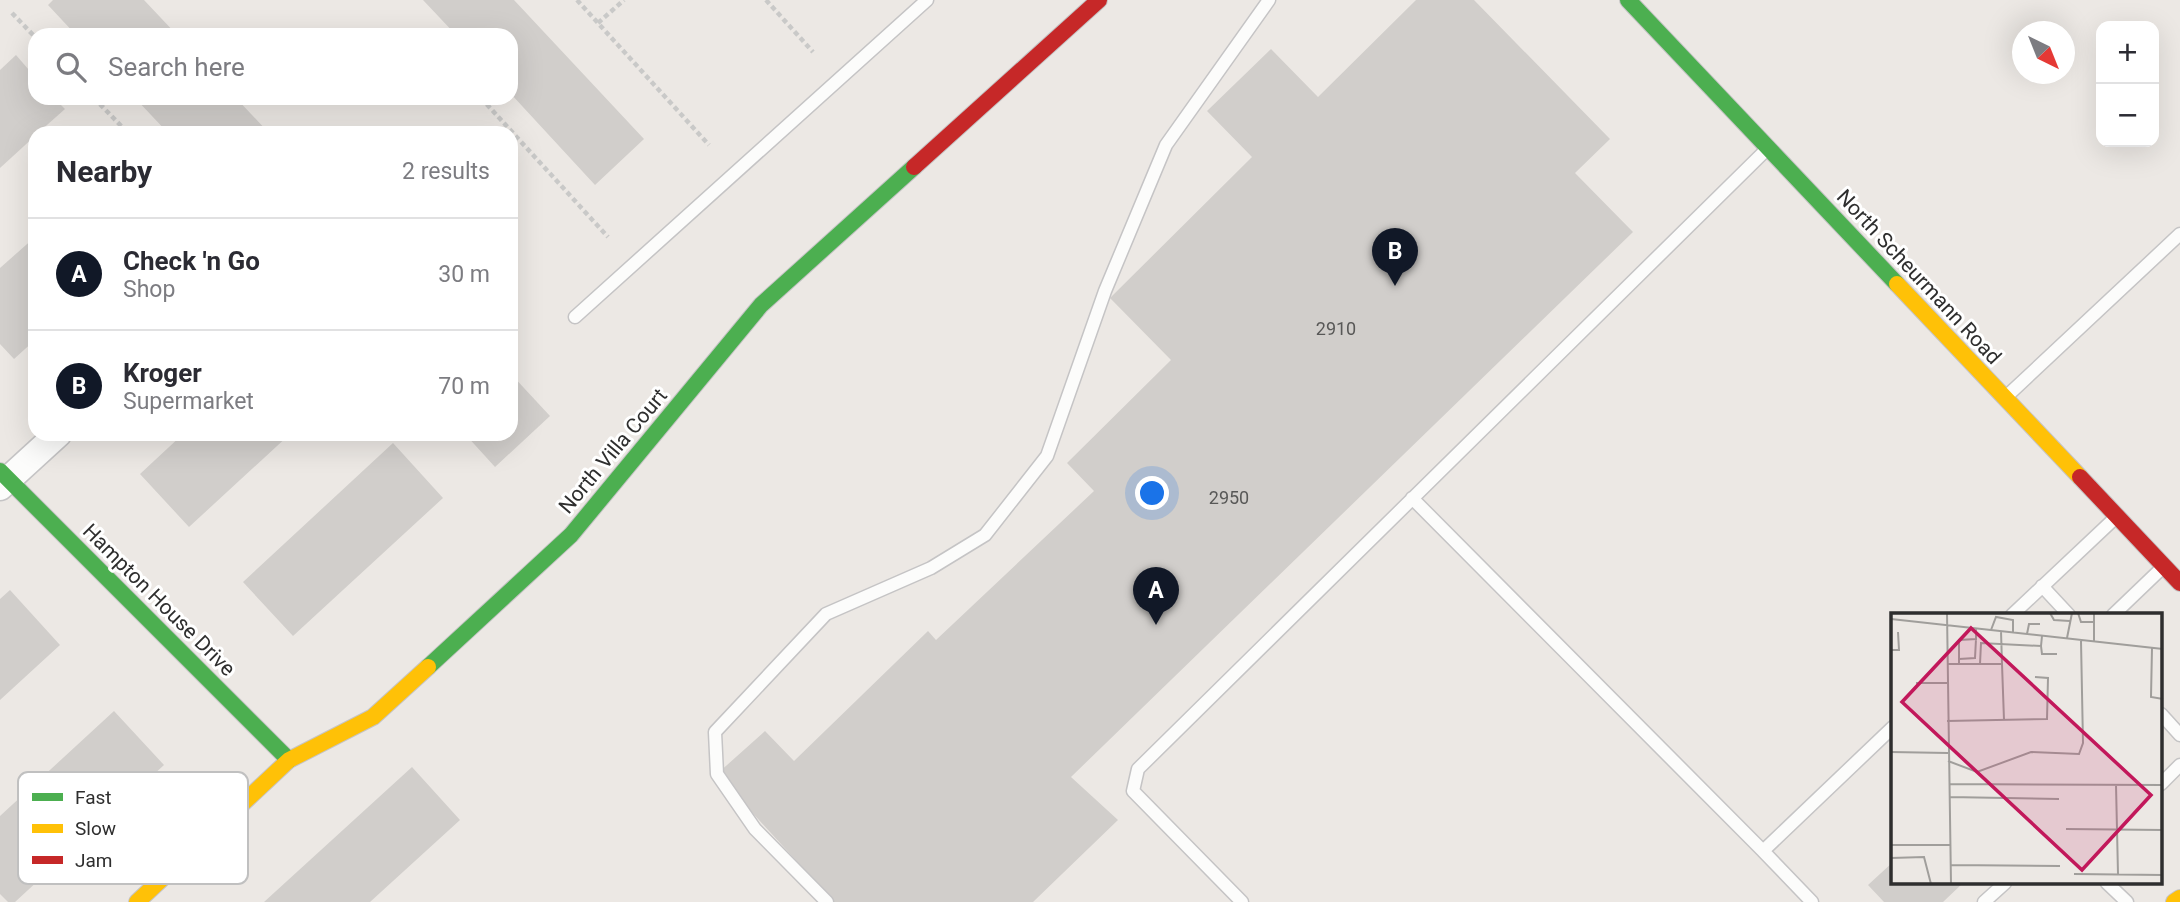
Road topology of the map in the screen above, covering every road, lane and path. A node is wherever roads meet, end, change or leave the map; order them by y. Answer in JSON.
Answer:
{"nodes":[{"id":1,"x":577,"y":0,"type":"edge"},
{"id":2,"x":624,"y":0,"type":"edge"},
{"id":3,"x":766,"y":0,"type":"edge"},
{"id":4,"x":927,"y":0,"type":"edge"},
{"id":5,"x":1099,"y":0,"type":"edge"},
{"id":6,"x":1269,"y":0,"type":"edge"},
{"id":7,"x":1628,"y":0,"type":"edge"},
{"id":8,"x":12,"y":13,"type":"dead end"},
{"id":9,"x":598,"y":23,"type":"junction"},
{"id":10,"x":28,"y":30,"type":"edge"},
{"id":11,"x":813,"y":52,"type":"dead end"},
{"id":12,"x":101,"y":105,"type":"edge"},
{"id":13,"x":487,"y":105,"type":"edge"},
{"id":14,"x":121,"y":126,"type":"edge"},
{"id":15,"x":507,"y":126,"type":"edge"},
{"id":16,"x":518,"y":138,"type":"edge"},
{"id":17,"x":709,"y":145,"type":"dead end"},
{"id":18,"x":1768,"y":148,"type":"junction"},
{"id":19,"x":2180,"y":234,"type":"edge"},
{"id":20,"x":608,"y":237,"type":"dead end"},
{"id":21,"x":575,"y":317,"type":"dead end"},
{"id":22,"x":2005,"y":398,"type":"junction"},
{"id":23,"x":49,"y":441,"type":"edge"},
{"id":24,"x":3,"y":479,"type":"edge"},
{"id":25,"x":1412,"y":498,"type":"junction"},
{"id":26,"x":2116,"y":516,"type":"junction"},
{"id":27,"x":2164,"y":567,"type":"junction"},
{"id":28,"x":2180,"y":583,"type":"edge"},
{"id":29,"x":2042,"y":586,"type":"junction"},
{"id":30,"x":2014,"y":613,"type":"edge"},
{"id":31,"x":2067,"y":613,"type":"edge"},
{"id":32,"x":2115,"y":613,"type":"edge"},
{"id":33,"x":2162,"y":715,"type":"edge"},
{"id":34,"x":1891,"y":729,"type":"edge"},
{"id":35,"x":2180,"y":735,"type":"edge"},
{"id":36,"x":289,"y":760,"type":"junction"},
{"id":37,"x":2180,"y":765,"type":"edge"},
{"id":38,"x":2162,"y":783,"type":"edge"},
{"id":39,"x":248,"y":798,"type":"edge"},
{"id":40,"x":1763,"y":851,"type":"junction"},
{"id":41,"x":156,"y":884,"type":"edge"},
{"id":42,"x":2004,"y":884,"type":"edge"},
{"id":43,"x":2108,"y":884,"type":"edge"},
{"id":44,"x":2180,"y":898,"type":"edge"},
{"id":45,"x":137,"y":902,"type":"edge"},
{"id":46,"x":827,"y":902,"type":"edge"},
{"id":47,"x":1242,"y":902,"type":"edge"},
{"id":48,"x":1812,"y":902,"type":"edge"},
{"id":49,"x":1984,"y":902,"type":"edge"},
{"id":50,"x":2127,"y":902,"type":"edge"},
{"id":51,"x":2174,"y":902,"type":"edge"}],
"edges":[{"from":1,"to":9,"type":"path"},
{"from":2,"to":9,"type":"path"},
{"from":3,"to":11,"type":"path"},
{"from":4,"to":21,"type":"lane"},
{"from":5,"to":36,"type":"main road","name":"North Villa Court"},
{"from":6,"to":46,"type":"lane"},
{"from":7,"to":18,"type":"main road","name":"North Scheurmann Road"},
{"from":8,"to":10,"type":"path"},
{"from":9,"to":17,"type":"path"},
{"from":12,"to":14,"type":"path"},
{"from":13,"to":15,"type":"path"},
{"from":16,"to":20,"type":"path"},
{"from":18,"to":22,"type":"main road","name":"North Scheurmann Road"},
{"from":18,"to":25,"type":"lane"},
{"from":19,"to":22,"type":"lane"},
{"from":22,"to":26,"type":"main road","name":"North Scheurmann Road"},
{"from":23,"to":24,"type":"street"},
{"from":24,"to":36,"type":"main road","name":"Hampton House Drive"},
{"from":25,"to":40,"type":"lane"},
{"from":25,"to":47,"type":"lane"},
{"from":26,"to":27,"type":"main road","name":"North Scheurmann Road"},
{"from":26,"to":29,"type":"lane"},
{"from":27,"to":28,"type":"main road","name":"North Scheurmann Road"},
{"from":27,"to":32,"type":"lane"},
{"from":29,"to":30,"type":"lane"},
{"from":29,"to":31,"type":"lane"},
{"from":33,"to":35,"type":"lane"},
{"from":34,"to":40,"type":"lane"},
{"from":36,"to":39,"type":"main road","name":"North Villa Court"},
{"from":37,"to":38,"type":"lane"},
{"from":40,"to":48,"type":"lane"},
{"from":41,"to":45,"type":"main road","name":"North Villa Court"},
{"from":42,"to":49,"type":"lane"},
{"from":43,"to":50,"type":"lane"},
{"from":44,"to":51,"type":"main road"}]}
